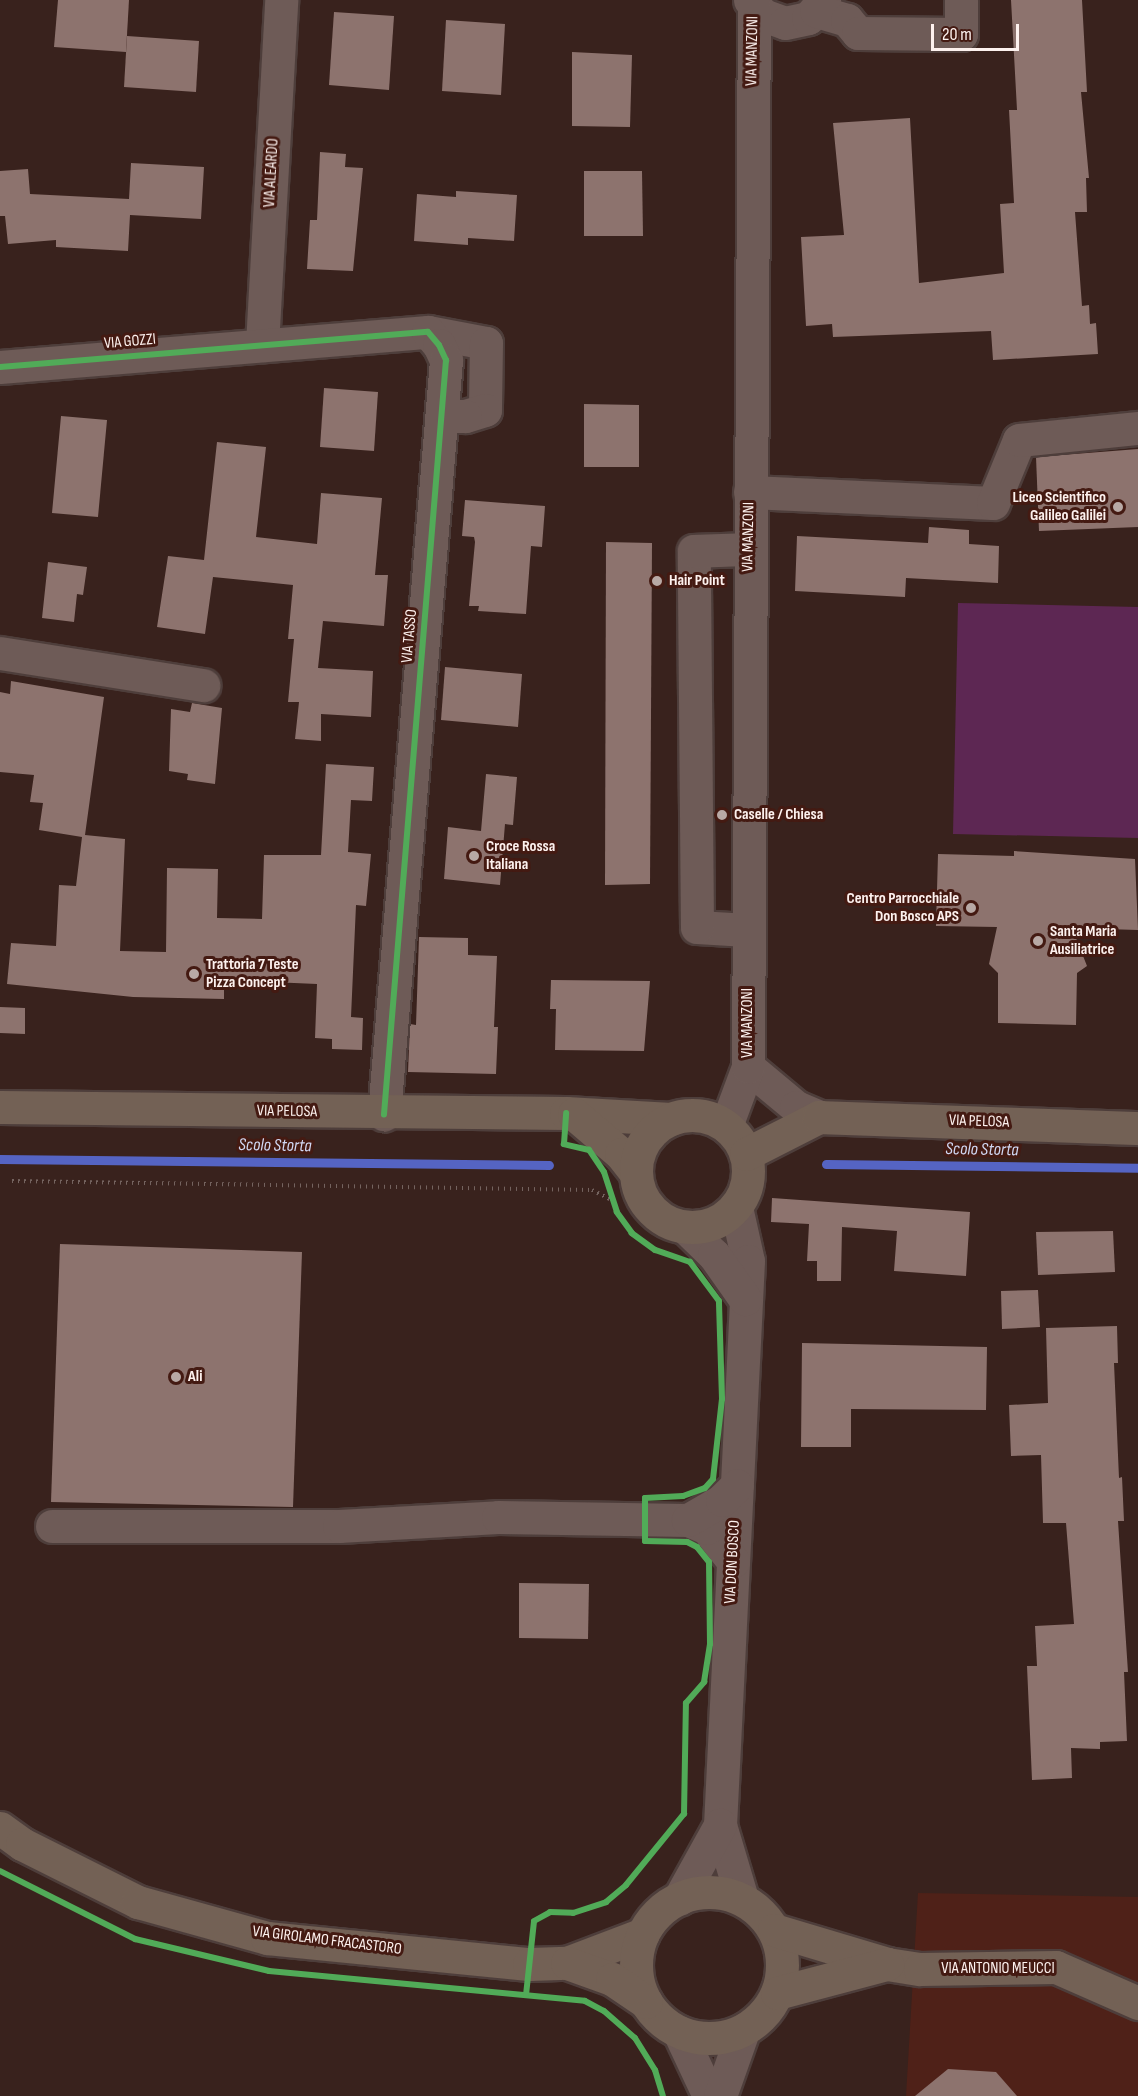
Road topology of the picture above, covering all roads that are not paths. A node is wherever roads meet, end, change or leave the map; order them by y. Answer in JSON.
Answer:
{"nodes":[{"id":1,"x":281,"y":0,"type":"edge"},
{"id":2,"x":961,"y":0,"type":"edge"},
{"id":3,"x":752,"y":3,"type":"edge"},
{"id":4,"x":812,"y":11,"type":"edge"},
{"id":5,"x":753,"y":60,"type":"junction"},
{"id":6,"x":428,"y":332,"type":"junction"},
{"id":7,"x":262,"y":345,"type":"junction"},
{"id":8,"x":0,"y":367,"type":"edge"},
{"id":9,"x":442,"y":416,"type":"junction"},
{"id":10,"x":1138,"y":428,"type":"edge"},
{"id":11,"x":750,"y":492,"type":"junction"},
{"id":12,"x":749,"y":549,"type":"junction"},
{"id":13,"x":0,"y":653,"type":"edge"},
{"id":14,"x":203,"y":685,"type":"dead end"},
{"id":15,"x":747,"y":930,"type":"junction"},
{"id":16,"x":748,"y":1067,"type":"junction"},
{"id":17,"x":0,"y":1107,"type":"edge"},
{"id":18,"x":384,"y":1114,"type":"junction"},
{"id":19,"x":574,"y":1114,"type":"junction"},
{"id":20,"x":819,"y":1117,"type":"junction"},
{"id":21,"x":671,"y":1119,"type":"junction"},
{"id":22,"x":726,"y":1126,"type":"junction"},
{"id":23,"x":1138,"y":1128,"type":"edge"},
{"id":24,"x":746,"y":1154,"type":"junction"},
{"id":25,"x":623,"y":1181,"type":"junction"},
{"id":26,"x":735,"y":1207,"type":"junction"},
{"id":27,"x":685,"y":1227,"type":"junction"},
{"id":28,"x":745,"y":1299,"type":"junction"},
{"id":29,"x":738,"y":1485,"type":"junction"},
{"id":30,"x":687,"y":1520,"type":"junction"},
{"id":31,"x":52,"y":1526,"type":"dead end"},
{"id":32,"x":733,"y":1561,"type":"junction"},
{"id":33,"x":720,"y":1826,"type":"junction"},
{"id":34,"x":0,"y":1828,"type":"edge"},
{"id":35,"x":679,"y":1899,"type":"junction"},
{"id":36,"x":742,"y":1899,"type":"junction"},
{"id":37,"x":774,"y":1930,"type":"junction"},
{"id":38,"x":643,"y":1934,"type":"junction"},
{"id":39,"x":567,"y":1964,"type":"junction"},
{"id":40,"x":887,"y":1964,"type":"junction"},
{"id":41,"x":777,"y":1993,"type":"junction"},
{"id":42,"x":646,"y":2002,"type":"junction"},
{"id":43,"x":1138,"y":2003,"type":"edge"},
{"id":44,"x":742,"y":2031,"type":"junction"},
{"id":45,"x":679,"y":2032,"type":"junction"},
{"id":46,"x":709,"y":2096,"type":"edge"},
{"id":47,"x":720,"y":2096,"type":"edge"}],
"edges":[{"from":1,"to":7,"type":"street","name":"VIA ALEARDO"},
{"from":2,"to":4,"type":"street"},
{"from":3,"to":4,"type":"street"},
{"from":3,"to":5,"type":"street","name":"VIA MANZONI"},
{"from":4,"to":5,"type":"street"},
{"from":5,"to":11,"type":"street","name":"VIA MANZONI"},
{"from":6,"to":7,"type":"street"},
{"from":6,"to":9,"type":"street","name":"VIA TASSO"},
{"from":6,"to":9,"type":"street"},
{"from":7,"to":8,"type":"street","name":"VIA GOZZI"},
{"from":9,"to":18,"type":"street","name":"VIA TASSO"},
{"from":10,"to":11,"type":"street"},
{"from":11,"to":12,"type":"street","name":"VIA MANZONI"},
{"from":12,"to":15,"type":"street","name":"VIA MANZONI"},
{"from":12,"to":15,"type":"street"},
{"from":13,"to":14,"type":"street"},
{"from":15,"to":16,"type":"street","name":"VIA MANZONI"},
{"from":16,"to":20,"type":"street"},
{"from":16,"to":22,"type":"street"},
{"from":17,"to":18,"type":"main road","name":"VIA PELOSA"},
{"from":18,"to":19,"type":"main road","name":"VIA PELOSA"},
{"from":19,"to":21,"type":"main road","name":"VIA PELOSA"},
{"from":19,"to":25,"type":"main road"},
{"from":20,"to":23,"type":"main road","name":"VIA PELOSA"},
{"from":20,"to":24,"type":"main road"},
{"from":21,"to":22,"type":"main road"},
{"from":21,"to":25,"type":"main road"},
{"from":22,"to":24,"type":"main road"},
{"from":24,"to":26,"type":"main road"},
{"from":25,"to":27,"type":"main road"},
{"from":26,"to":27,"type":"main road"},
{"from":26,"to":28,"type":"street","name":"VIA DON BOSCO"},
{"from":27,"to":28,"type":"street"},
{"from":28,"to":29,"type":"street","name":"VIA DON BOSCO"},
{"from":29,"to":30,"type":"street"},
{"from":29,"to":32,"type":"street","name":"VIA DON BOSCO"},
{"from":30,"to":31,"type":"street"},
{"from":30,"to":32,"type":"street"},
{"from":32,"to":33,"type":"street","name":"VIA DON BOSCO"},
{"from":33,"to":35,"type":"street","name":"VIA DON BOSCO"},
{"from":33,"to":36,"type":"street","name":"VIA DON BOSCO"},
{"from":34,"to":39,"type":"main road","name":"VIA GIROLAMO FRACASTORO"},
{"from":35,"to":36,"type":"main road","name":"VIA DON BOSCO"},
{"from":35,"to":38,"type":"main road","name":"VIA DON BOSCO"},
{"from":36,"to":37,"type":"main road","name":"VIA DON BOSCO"},
{"from":37,"to":40,"type":"main road","name":"VIA ANTONIO MEUCCI"},
{"from":37,"to":41,"type":"main road","name":"VIA DON BOSCO"},
{"from":38,"to":39,"type":"main road","name":"VIA GIROLAMO FRACASTORO"},
{"from":38,"to":42,"type":"main road","name":"VIA DON BOSCO"},
{"from":39,"to":42,"type":"main road","name":"VIA GIROLAMO FRACASTORO"},
{"from":40,"to":41,"type":"main road","name":"VIA ANTONIO MEUCCI"},
{"from":40,"to":43,"type":"main road","name":"VIA ANTONIO MEUCCI"},
{"from":41,"to":44,"type":"main road","name":"VIA DON BOSCO"},
{"from":42,"to":45,"type":"main road","name":"VIA DON BOSCO"},
{"from":44,"to":45,"type":"main road","name":"VIA DON BOSCO"},
{"from":44,"to":47,"type":"street"},
{"from":45,"to":46,"type":"street","name":"VIA DON BOSCO"}]}
